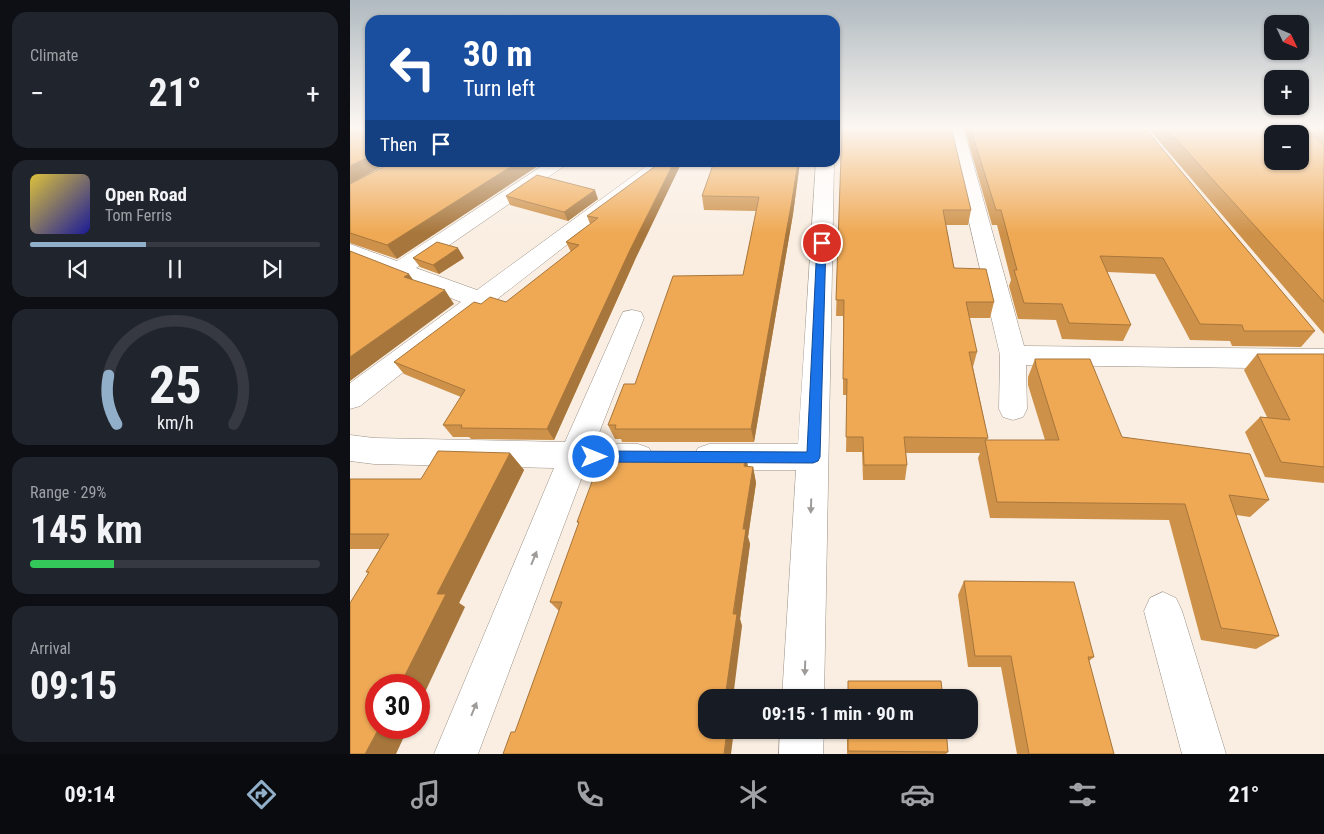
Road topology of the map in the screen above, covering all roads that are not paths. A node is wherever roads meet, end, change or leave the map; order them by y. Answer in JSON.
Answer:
{"nodes":[{"id":1,"x":964,"y":162,"type":"edge"},
{"id":2,"x":553,"y":167,"type":"edge"},
{"id":3,"x":657,"y":167,"type":"edge"},
{"id":4,"x":825,"y":167,"type":"edge"},
{"id":5,"x":350,"y":251,"type":"edge"},
{"id":6,"x":400,"y":269,"type":"junction"},
{"id":7,"x":479,"y":300,"type":"junction"},
{"id":8,"x":632,"y":318,"type":"dead end"},
{"id":9,"x":1320,"y":351,"type":"edge"},
{"id":10,"x":1013,"y":355,"type":"junction"},
{"id":11,"x":350,"y":398,"type":"edge"},
{"id":12,"x":1013,"y":408,"type":"dead end"},
{"id":13,"x":350,"y":448,"type":"edge"},
{"id":14,"x":574,"y":457,"type":"junction"},
{"id":15,"x":813,"y":457,"type":"junction"},
{"id":16,"x":1163,"y":610,"type":"dead end"},
{"id":17,"x":804,"y":689,"type":"edge"},
{"id":18,"x":802,"y":739,"type":"edge"},
{"id":19,"x":456,"y":754,"type":"edge"},
{"id":20,"x":801,"y":754,"type":"edge"},
{"id":21,"x":1204,"y":754,"type":"edge"}],
"edges":[{"from":1,"to":10,"type":"street"},
{"from":2,"to":6,"type":"street"},
{"from":3,"to":7,"type":"street"},
{"from":4,"to":15,"type":"street"},
{"from":5,"to":6,"type":"street"},
{"from":6,"to":7,"type":"street"},
{"from":7,"to":11,"type":"street"},
{"from":8,"to":14,"type":"street"},
{"from":9,"to":10,"type":"street"},
{"from":10,"to":12,"type":"street"},
{"from":13,"to":14,"type":"street"},
{"from":14,"to":15,"type":"street"},
{"from":19,"to":14,"type":"street","one_way":true},
{"from":15,"to":17,"type":"street","one_way":true},
{"from":16,"to":21,"type":"street"},
{"from":18,"to":20,"type":"street"}]}
